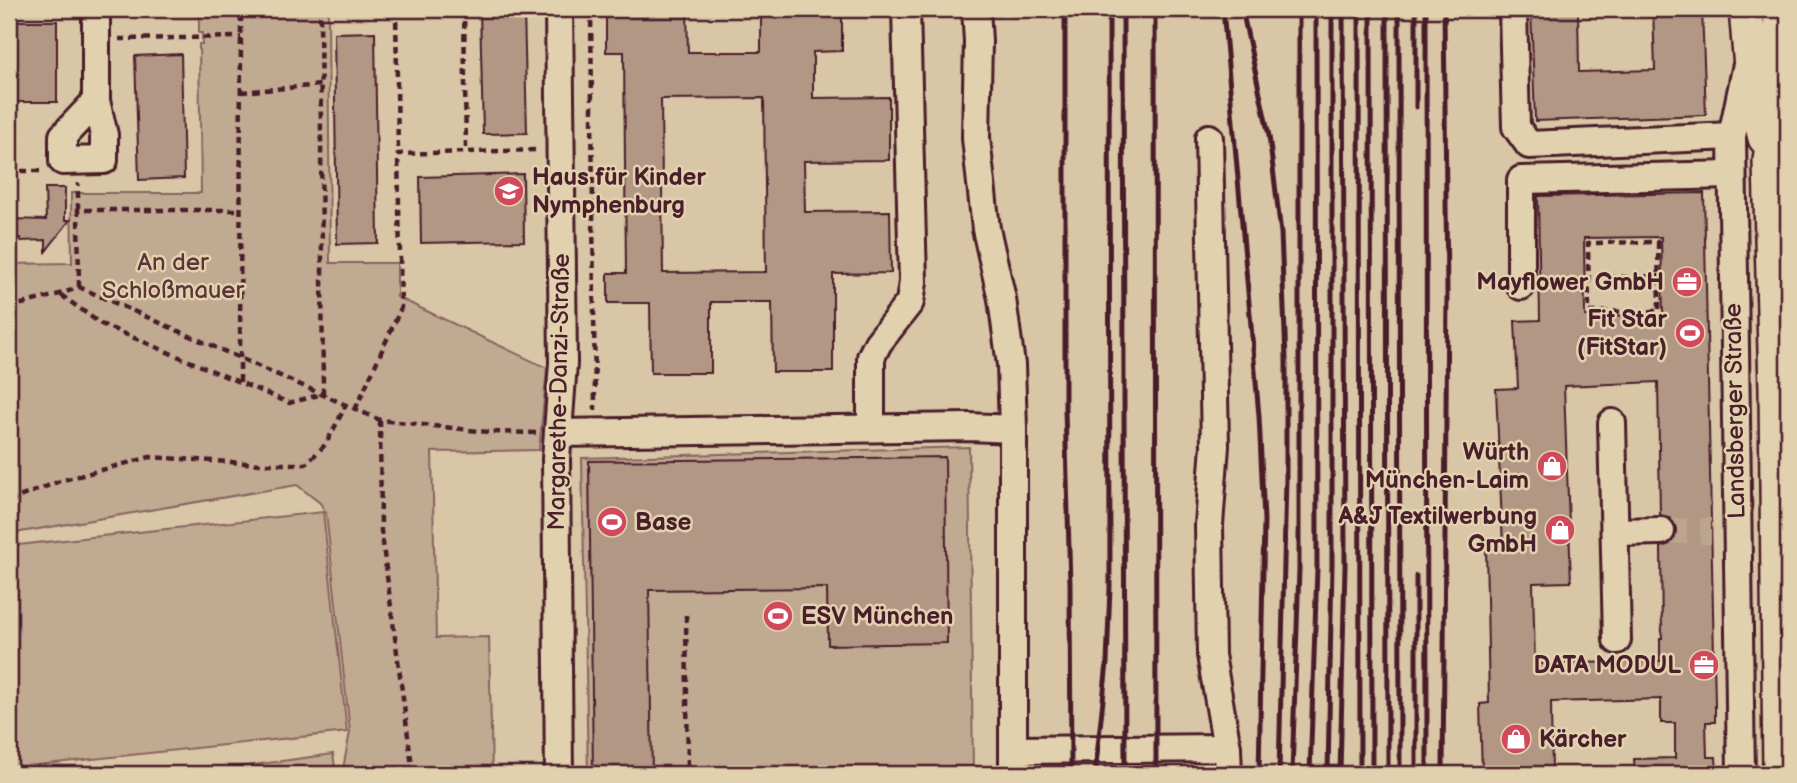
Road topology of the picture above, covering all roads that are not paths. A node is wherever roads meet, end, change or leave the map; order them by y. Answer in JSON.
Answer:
{"nodes":[{"id":1,"x":96,"y":9,"type":"edge"},
{"id":2,"x":559,"y":9,"type":"edge"},
{"id":3,"x":906,"y":9,"type":"edge"},
{"id":4,"x":976,"y":9,"type":"edge"},
{"id":5,"x":1513,"y":9,"type":"edge"},
{"id":6,"x":1746,"y":9,"type":"edge"},
{"id":7,"x":1781,"y":9,"type":"edge"},
{"id":8,"x":1750,"y":50,"type":"junction"},
{"id":9,"x":96,"y":101,"type":"dead end"},
{"id":10,"x":1732,"y":136,"type":"junction"},
{"id":11,"x":1209,"y":138,"type":"dead end"},
{"id":12,"x":1770,"y":161,"type":"junction"},
{"id":13,"x":1732,"y":175,"type":"junction"},
{"id":14,"x":1521,"y":286,"type":"dead end"},
{"id":15,"x":1612,"y":422,"type":"dead end"},
{"id":16,"x":871,"y":428,"type":"junction"},
{"id":17,"x":1013,"y":429,"type":"junction"},
{"id":18,"x":550,"y":433,"type":"junction"},
{"id":19,"x":1661,"y":531,"type":"tunnel mouth"},
{"id":20,"x":1615,"y":533,"type":"junction"},
{"id":21,"x":1617,"y":640,"type":"dead end"},
{"id":22,"x":1227,"y":748,"type":"junction"},
{"id":23,"x":1013,"y":762,"type":"edge"},
{"id":24,"x":559,"y":774,"type":"edge"},
{"id":25,"x":1228,"y":774,"type":"edge"},
{"id":26,"x":1741,"y":774,"type":"edge"},
{"id":27,"x":1780,"y":774,"type":"edge"}],
"edges":[{"from":1,"to":9,"type":"street"},
{"from":2,"to":18,"type":"street","name":"Margarethe-Danzi-Straße"},
{"from":3,"to":16,"type":"street"},
{"from":4,"to":17,"type":"street"},
{"from":5,"to":10,"type":"street"},
{"from":6,"to":8,"type":"main road","name":"Landsberger Straße"},
{"from":7,"to":12,"type":"main road","name":"Landsberger Straße"},
{"from":8,"to":10,"type":"street","name":"Landsberger Straße"},
{"from":8,"to":12,"type":"main road","name":"Landsberger Straße"},
{"from":10,"to":13,"type":"street","name":"Landsberger Straße"},
{"from":11,"to":22,"type":"street"},
{"from":12,"to":27,"type":"main road","name":"Landsberger Straße"},
{"from":13,"to":14,"type":"street"},
{"from":13,"to":26,"type":"street","name":"Landsberger Straße"},
{"from":15,"to":20,"type":"street"},
{"from":16,"to":17,"type":"street"},
{"from":16,"to":18,"type":"street"},
{"from":17,"to":23,"type":"street"},
{"from":18,"to":24,"type":"street","name":"Margarethe-Danzi-Straße"},
{"from":19,"to":20,"type":"street"},
{"from":20,"to":21,"type":"street"},
{"from":22,"to":23,"type":"street"},
{"from":22,"to":25,"type":"street"}]}
